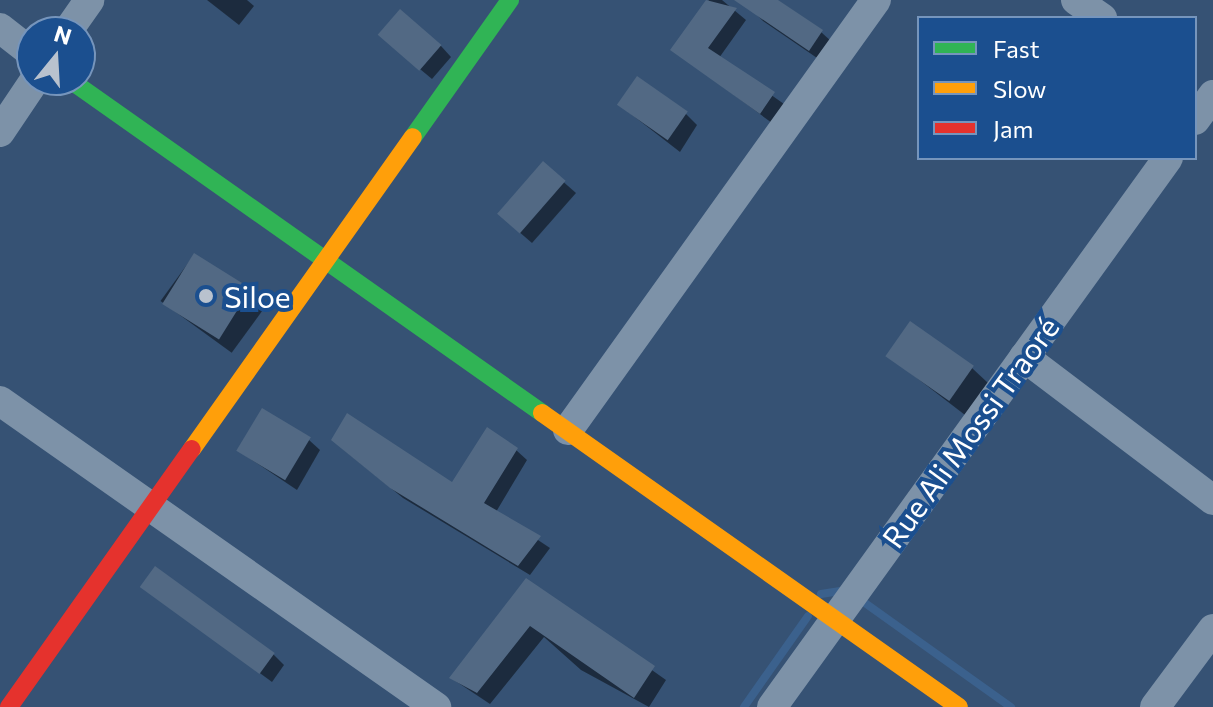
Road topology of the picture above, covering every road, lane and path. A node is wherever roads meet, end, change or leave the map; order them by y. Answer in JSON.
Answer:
{"nodes":[{"id":1,"x":510,"y":0,"type":"edge"},
{"id":2,"x":876,"y":0,"type":"edge"},
{"id":3,"x":1076,"y":0,"type":"edge"},
{"id":4,"x":1099,"y":16,"type":"edge"},
{"id":5,"x":0,"y":28,"type":"edge"},
{"id":6,"x":16,"y":40,"type":"edge"},
{"id":7,"x":24,"y":96,"type":"edge"},
{"id":8,"x":93,"y":96,"type":"edge"},
{"id":9,"x":1213,"y":96,"type":"edge"},
{"id":10,"x":1197,"y":117,"type":"edge"},
{"id":11,"x":0,"y":132,"type":"edge"},
{"id":12,"x":1167,"y":160,"type":"edge"},
{"id":13,"x":326,"y":260,"type":"junction"},
{"id":14,"x":1024,"y":357,"type":"junction"},
{"id":15,"x":0,"y":401,"type":"edge"},
{"id":16,"x":568,"y":430,"type":"junction"},
{"id":17,"x":1213,"y":500,"type":"edge"},
{"id":18,"x":148,"y":507,"type":"junction"},
{"id":19,"x":835,"y":619,"type":"junction"},
{"id":20,"x":1213,"y":629,"type":"edge"},
{"id":21,"x":9,"y":707,"type":"edge"},
{"id":22,"x":436,"y":707,"type":"edge"},
{"id":23,"x":772,"y":707,"type":"edge"},
{"id":24,"x":959,"y":707,"type":"edge"},
{"id":25,"x":1155,"y":707,"type":"edge"}],
"edges":[{"from":1,"to":13,"type":"street"},
{"from":2,"to":16,"type":"street"},
{"from":3,"to":4,"type":"street"},
{"from":5,"to":6,"type":"street"},
{"from":7,"to":11,"type":"street"},
{"from":8,"to":13,"type":"street"},
{"from":9,"to":10,"type":"street"},
{"from":12,"to":14,"type":"street","name":"Rue Ali Mossi Traoré"},
{"from":13,"to":16,"type":"street"},
{"from":13,"to":18,"type":"street"},
{"from":14,"to":17,"type":"street"},
{"from":14,"to":19,"type":"street","name":"Rue Ali Mossi Traoré"},
{"from":15,"to":18,"type":"street"},
{"from":16,"to":19,"type":"street"},
{"from":18,"to":21,"type":"street"},
{"from":18,"to":22,"type":"street"},
{"from":19,"to":23,"type":"street","name":"Rue Ali Mossi Traoré"},
{"from":19,"to":24,"type":"street"},
{"from":20,"to":25,"type":"street"}]}
